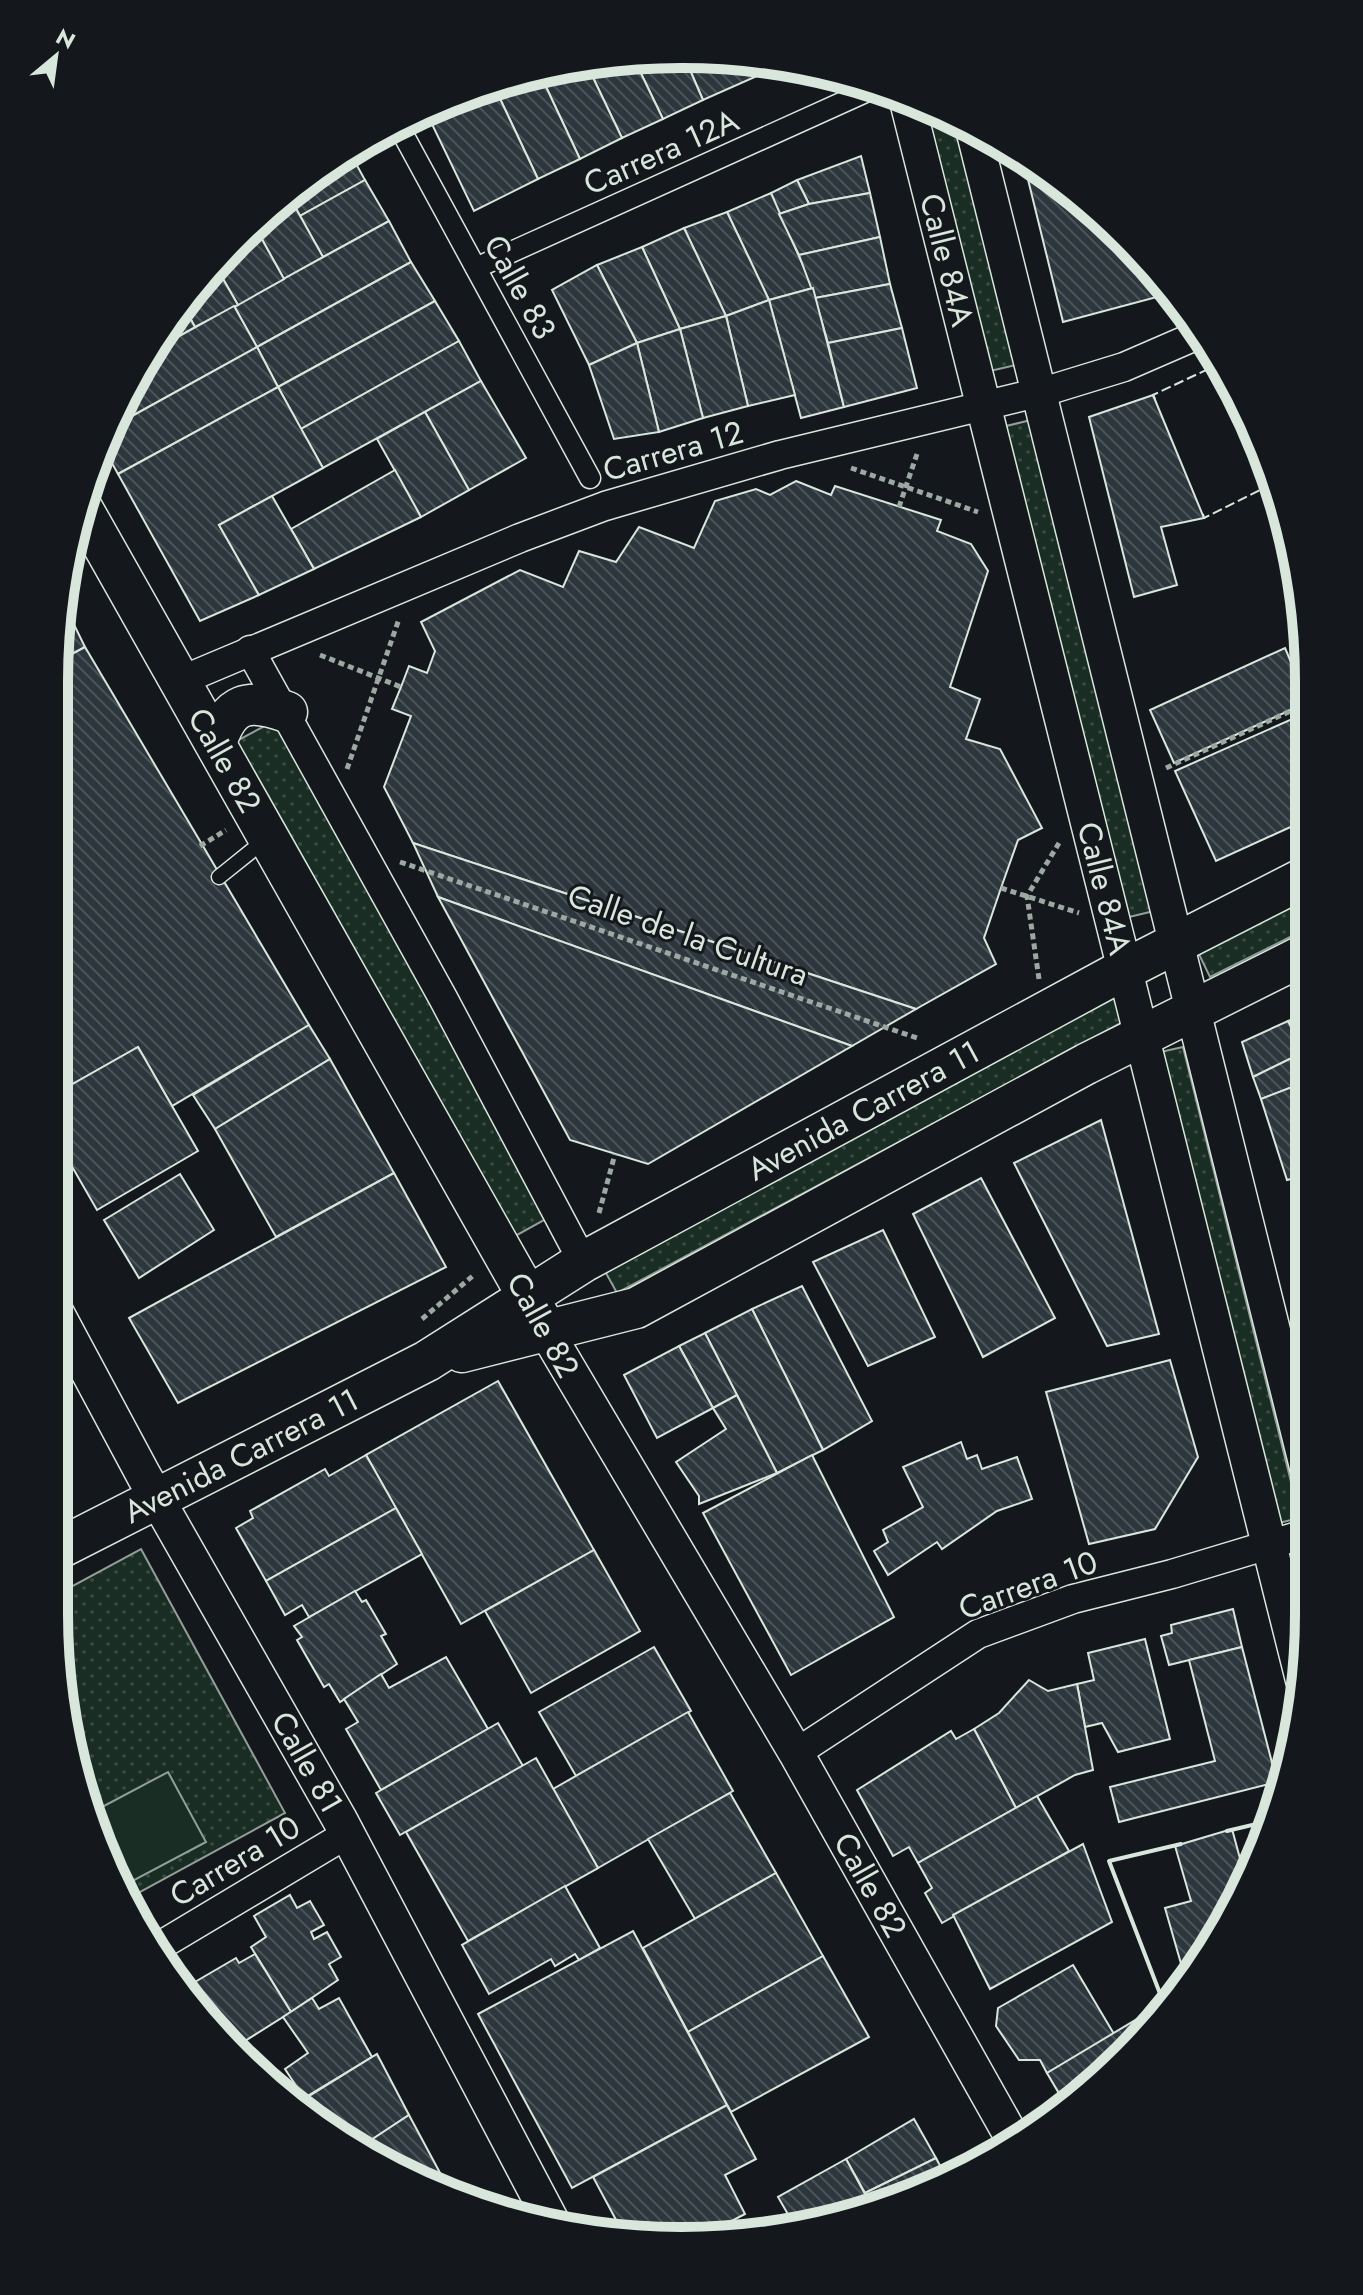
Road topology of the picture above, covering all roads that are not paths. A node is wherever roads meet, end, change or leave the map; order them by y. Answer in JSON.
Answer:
{"nodes":[{"id":1,"x":859,"y":95,"type":"edge"},
{"id":2,"x":910,"y":113,"type":"edge"},
{"id":3,"x":403,"y":135,"type":"edge"},
{"id":4,"x":977,"y":144,"type":"edge"},
{"id":5,"x":476,"y":268,"type":"junction"},
{"id":6,"x":1190,"y":338,"type":"edge"},
{"id":7,"x":1038,"y":393,"type":"junction"},
{"id":8,"x":984,"y":404,"type":"junction"},
{"id":9,"x":590,"y":478,"type":"dead end"},
{"id":10,"x":90,"y":521,"type":"edge"},
{"id":11,"x":250,"y":650,"type":"junction"},
{"id":12,"x":180,"y":681,"type":"junction"},
{"id":13,"x":287,"y":712,"type":"junction"},
{"id":14,"x":216,"y":743,"type":"junction"},
{"id":15,"x":269,"y":838,"type":"junction"},
{"id":16,"x":219,"y":877,"type":"dead end"},
{"id":17,"x":1295,"y":883,"type":"edge"},
{"id":18,"x":1177,"y":943,"type":"junction"},
{"id":19,"x":1295,"y":959,"type":"edge"},
{"id":20,"x":1123,"y":970,"type":"junction"},
{"id":21,"x":1193,"y":1009,"type":"junction"},
{"id":22,"x":1139,"y":1036,"type":"junction"},
{"id":23,"x":583,"y":1262,"type":"junction"},
{"id":24,"x":537,"y":1314,"type":"junction"},
{"id":25,"x":68,"y":1334,"type":"edge"},
{"id":26,"x":1295,"y":1419,"type":"edge"},
{"id":27,"x":158,"y":1500,"type":"junction"},
{"id":28,"x":1295,"y":1536,"type":"edge"},
{"id":29,"x":1268,"y":1542,"type":"junction"},
{"id":30,"x":68,"y":1544,"type":"edge"},
{"id":31,"x":1294,"y":1645,"type":"edge"},
{"id":32,"x":796,"y":1753,"type":"junction"},
{"id":33,"x":343,"y":1827,"type":"junction"},
{"id":34,"x":156,"y":1929,"type":"edge"},
{"id":35,"x":164,"y":1943,"type":"edge"},
{"id":36,"x":1009,"y":2132,"type":"edge"},
{"id":37,"x":546,"y":2211,"type":"edge"}],
"edges":[{"from":1,"to":5,"type":"street","name":"Carrera 12A"},
{"from":2,"to":8,"type":"street","name":"Calle 84A"},
{"from":3,"to":5,"type":"street","name":"Calle 83"},
{"from":4,"to":7,"type":"street","name":"Calle 84A"},
{"from":5,"to":9,"type":"street","name":"Calle 83"},
{"from":6,"to":7,"type":"street","name":"Carrera 12"},
{"from":7,"to":8,"type":"street","name":"Carrera 12"},
{"from":7,"to":18,"type":"street","name":"Calle 84A"},
{"from":8,"to":11,"type":"street","name":"Carrera 12"},
{"from":8,"to":20,"type":"street","name":"Calle 84A"},
{"from":10,"to":12,"type":"main road","name":"Calle 82"},
{"from":11,"to":12,"type":"street","name":"Carrera 12"},
{"from":11,"to":13,"type":"street","name":"Calle 82"},
{"from":12,"to":14,"type":"main road","name":"Calle 82"},
{"from":13,"to":14,"type":"main road"},
{"from":13,"to":23,"type":"street","name":"Calle 82"},
{"from":14,"to":15,"type":"main road","name":"Calle 82"},
{"from":15,"to":16,"type":"lane"},
{"from":15,"to":24,"type":"main road","name":"Calle 82"},
{"from":17,"to":18,"type":"main road","name":"Avenida Carrera 11"},
{"from":18,"to":20,"type":"main road","name":"Avenida Carrera 11"},
{"from":18,"to":21,"type":"street","name":"Calle 84A"},
{"from":19,"to":21,"type":"main road","name":"Avenida Carrera 11"},
{"from":20,"to":22,"type":"street","name":"Calle 84A"},
{"from":20,"to":23,"type":"main road","name":"Avenida Carrera 11"},
{"from":21,"to":22,"type":"main road","name":"Avenida Carrera 11"},
{"from":21,"to":26,"type":"street","name":"Calle 84A"},
{"from":22,"to":24,"type":"main road","name":"Avenida Carrera 11"},
{"from":22,"to":29,"type":"street","name":"Calle 84A"},
{"from":23,"to":24,"type":"main road","name":"Avenida Carrera 11"},
{"from":24,"to":27,"type":"main road","name":"Avenida Carrera 11"},
{"from":24,"to":32,"type":"street","name":"Calle 82"},
{"from":25,"to":27,"type":"street","name":"Calle 81"},
{"from":27,"to":30,"type":"main road","name":"Avenida Carrera 11"},
{"from":27,"to":33,"type":"street","name":"Calle 81"},
{"from":28,"to":29,"type":"street","name":"Carrera 10"},
{"from":29,"to":31,"type":"street","name":"Calle 84A"},
{"from":29,"to":32,"type":"street","name":"Carrera 10"},
{"from":32,"to":36,"type":"street","name":"Calle 82"},
{"from":33,"to":34,"type":"street","name":"Carrera 10"},
{"from":33,"to":35,"type":"street","name":"Carrera 10"},
{"from":33,"to":37,"type":"street","name":"Calle 81"}]}
